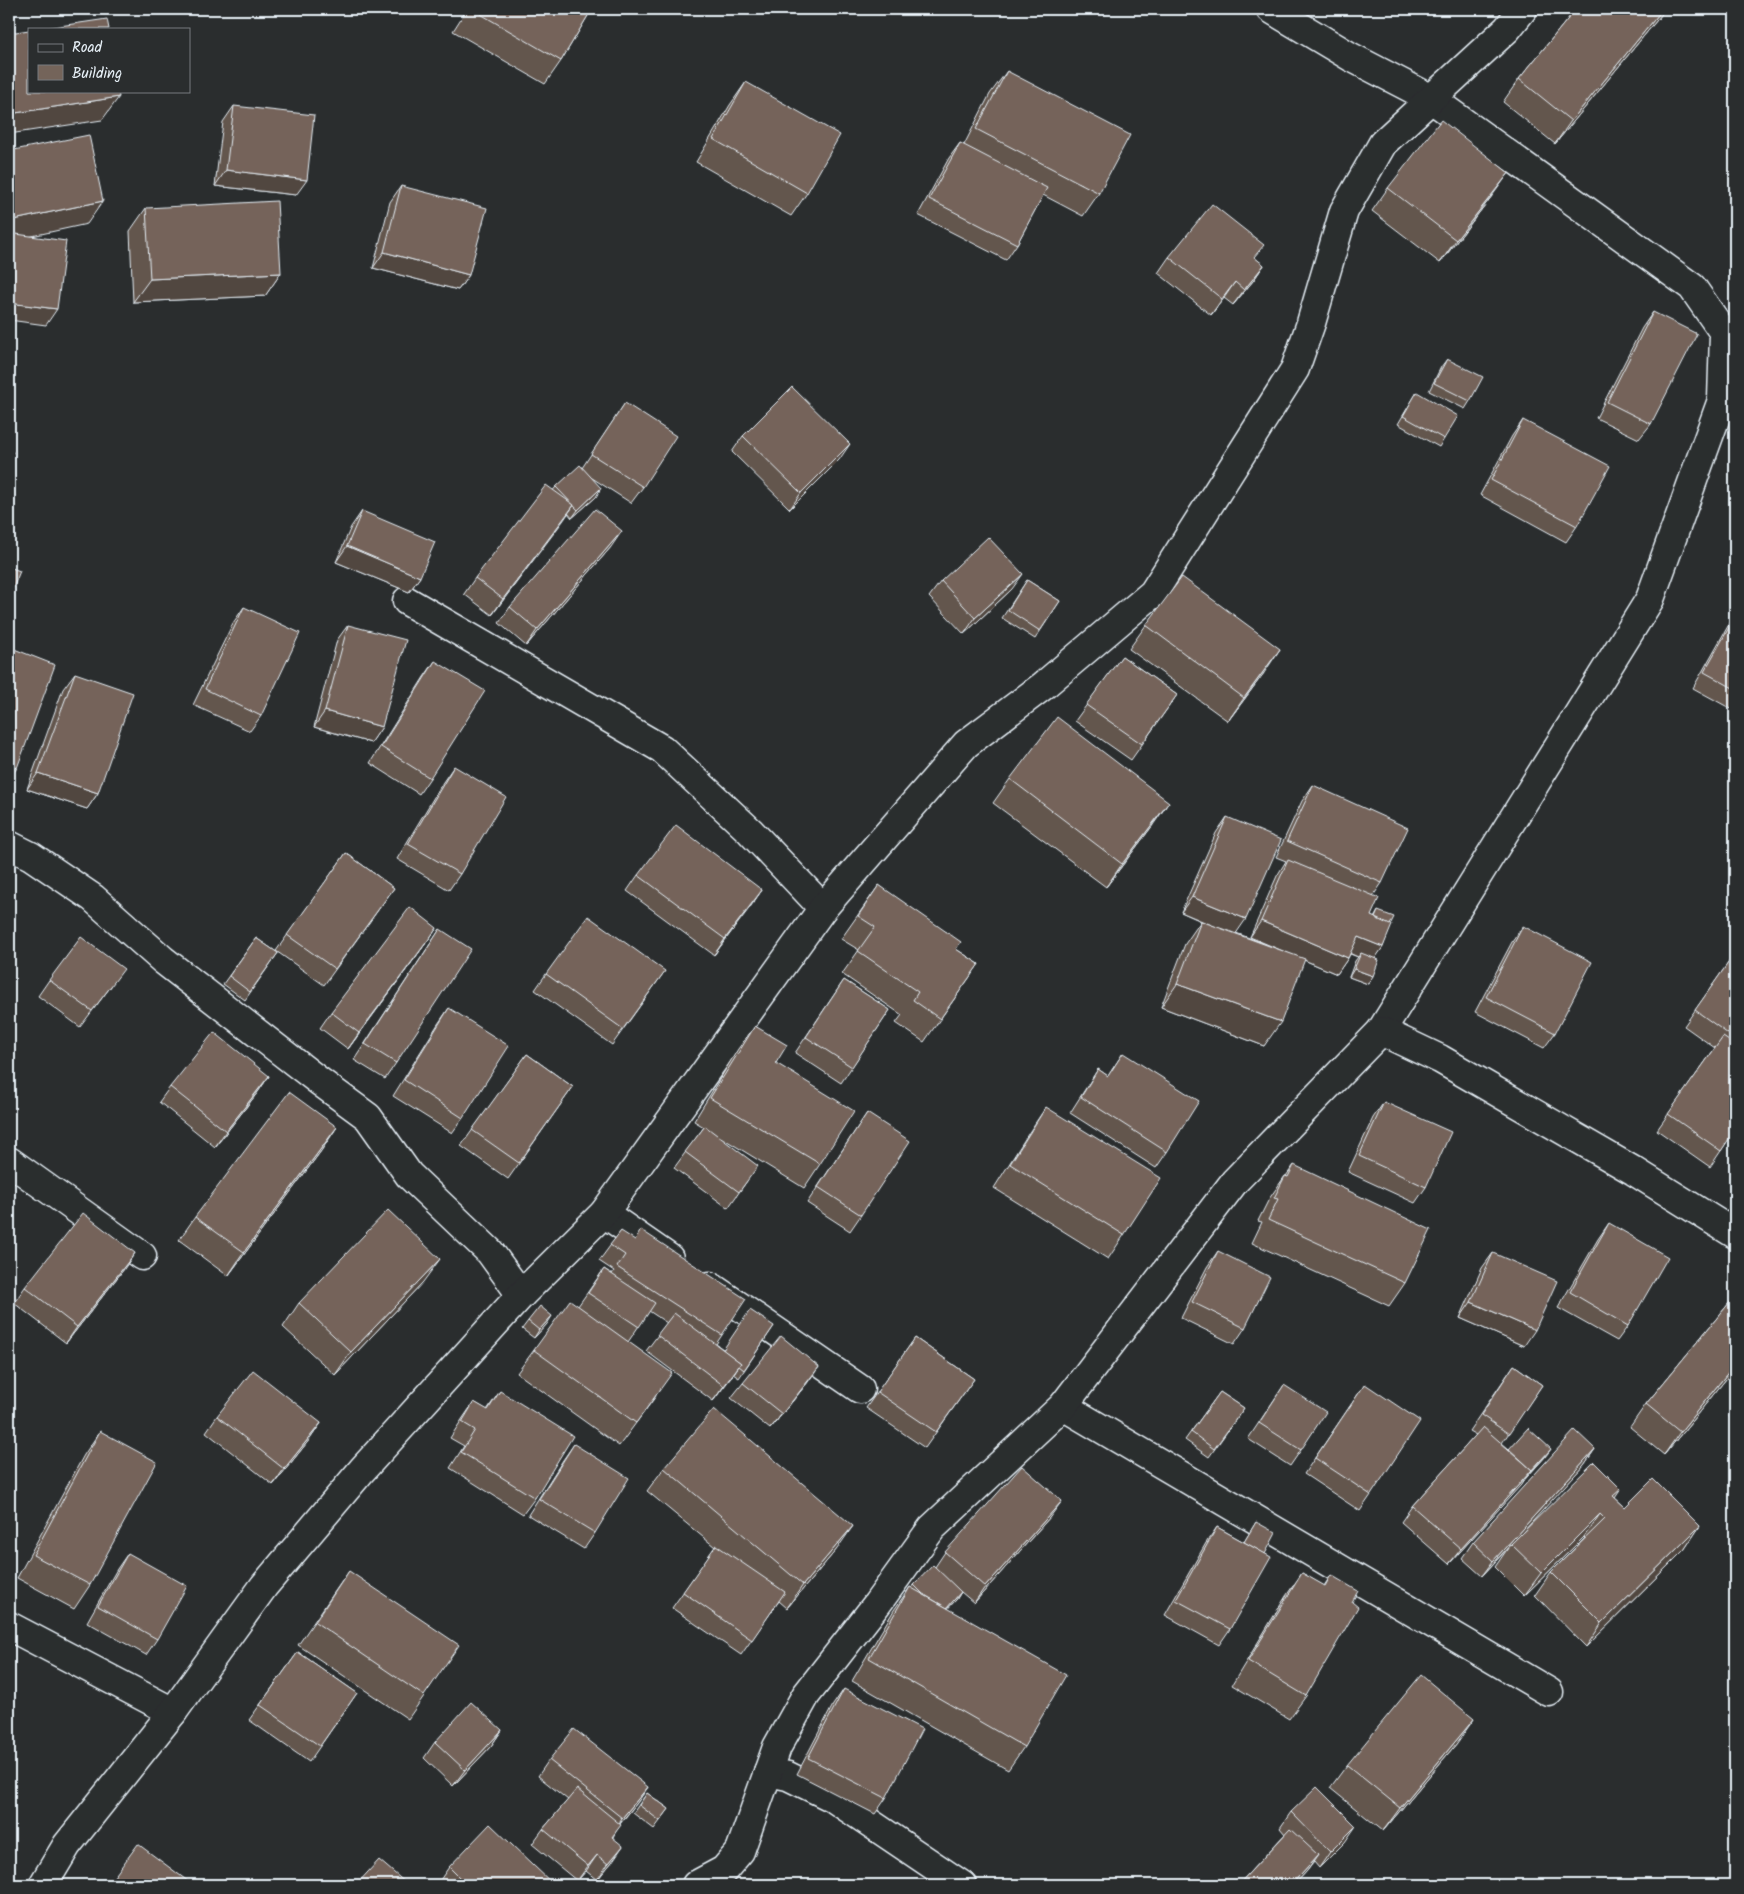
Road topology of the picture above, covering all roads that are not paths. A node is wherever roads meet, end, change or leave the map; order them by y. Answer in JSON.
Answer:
{"nodes":[{"id":1,"x":1271,"y":9,"type":"edge"},
{"id":2,"x":1523,"y":9,"type":"edge"},
{"id":3,"x":1430,"y":98,"type":"junction"},
{"id":4,"x":408,"y":601,"type":"dead end"},
{"id":5,"x":9,"y":845,"type":"edge"},
{"id":6,"x":823,"y":908,"type":"junction"},
{"id":7,"x":1381,"y":1031,"type":"junction"},
{"id":8,"x":9,"y":1161,"type":"edge"},
{"id":9,"x":604,"y":1213,"type":"junction"},
{"id":10,"x":1735,"y":1234,"type":"edge"},
{"id":11,"x":142,"y":1256,"type":"dead end"},
{"id":12,"x":520,"y":1295,"type":"junction"},
{"id":13,"x":860,"y":1389,"type":"dead end"},
{"id":14,"x":1063,"y":1406,"type":"junction"},
{"id":15,"x":9,"y":1626,"type":"edge"},
{"id":16,"x":1549,"y":1692,"type":"dead end"},
{"id":17,"x":173,"y":1712,"type":"junction"},
{"id":18,"x":768,"y":1772,"type":"junction"},
{"id":19,"x":43,"y":1885,"type":"edge"},
{"id":20,"x":696,"y":1885,"type":"edge"},
{"id":21,"x":962,"y":1885,"type":"edge"}],
"edges":[{"from":1,"to":3,"type":"street"},
{"from":2,"to":3,"type":"street"},
{"from":3,"to":6,"type":"street"},
{"from":3,"to":7,"type":"street"},
{"from":4,"to":6,"type":"street"},
{"from":5,"to":12,"type":"street"},
{"from":6,"to":9,"type":"street"},
{"from":7,"to":10,"type":"street"},
{"from":7,"to":14,"type":"street"},
{"from":8,"to":11,"type":"street"},
{"from":9,"to":12,"type":"street"},
{"from":9,"to":13,"type":"street"},
{"from":12,"to":17,"type":"street"},
{"from":14,"to":16,"type":"street"},
{"from":14,"to":18,"type":"street"},
{"from":15,"to":17,"type":"street"},
{"from":17,"to":19,"type":"street"},
{"from":18,"to":20,"type":"street"},
{"from":18,"to":21,"type":"street"}]}
